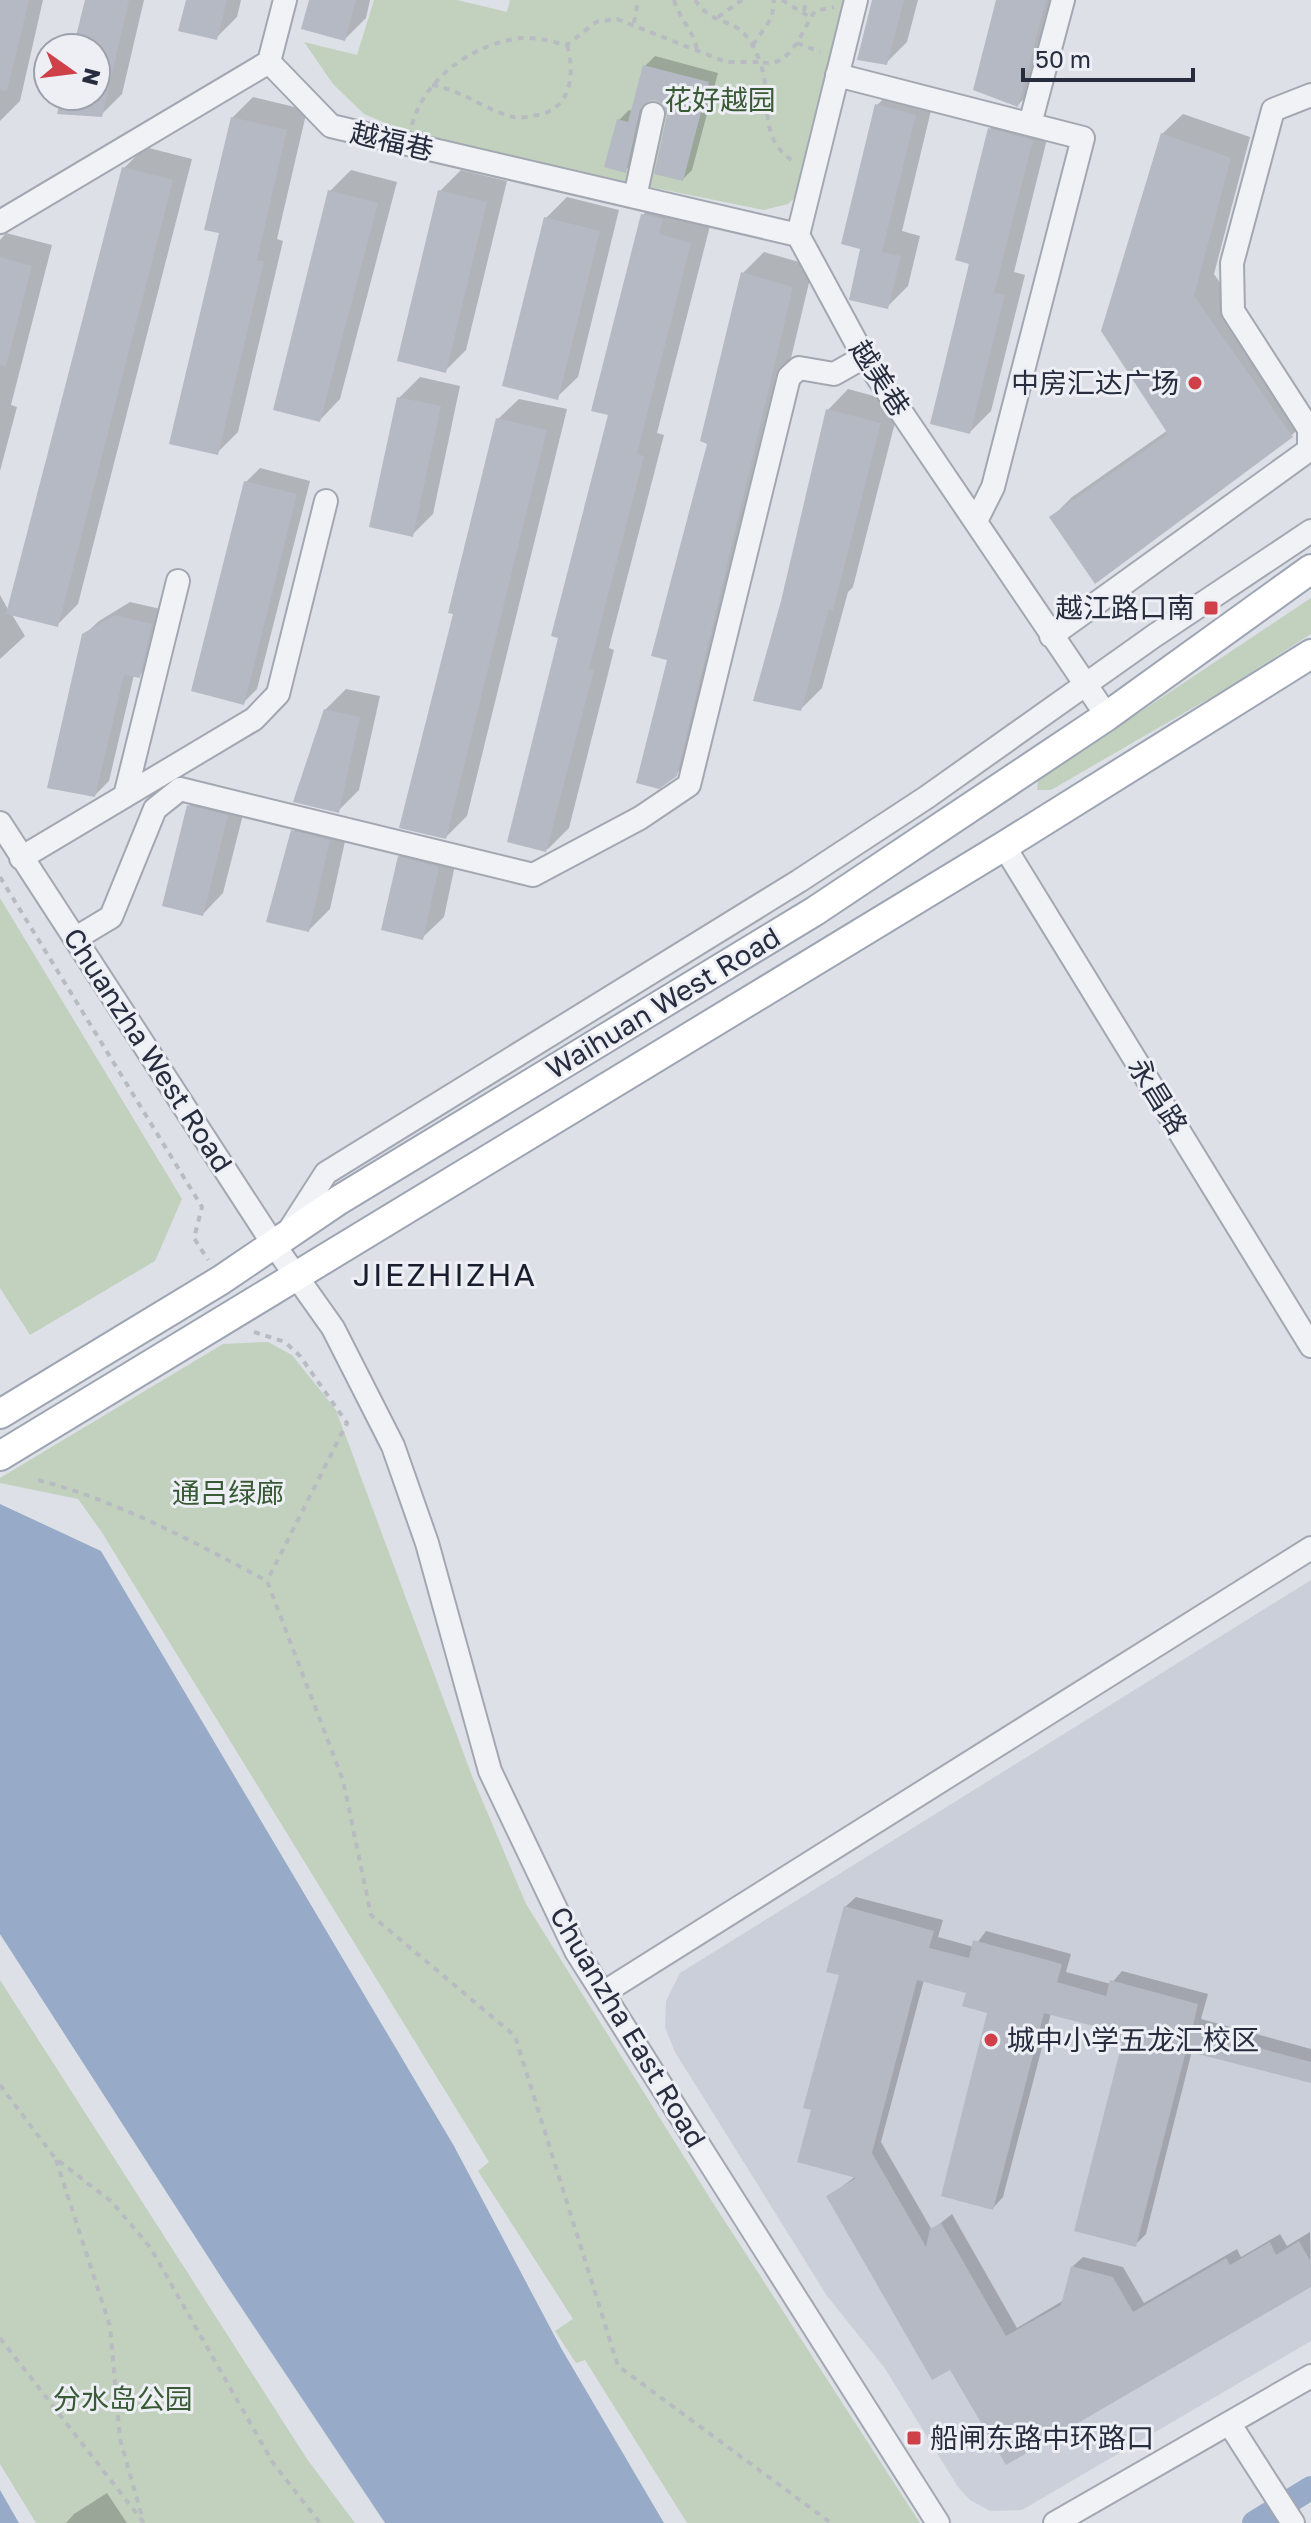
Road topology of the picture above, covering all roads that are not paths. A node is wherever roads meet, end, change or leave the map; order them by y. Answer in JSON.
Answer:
{"nodes":[{"id":1,"x":285,"y":0,"type":"edge"},
{"id":2,"x":1063,"y":0,"type":"edge"},
{"id":3,"x":849,"y":4,"type":"edge"},
{"id":4,"x":269,"y":62,"type":"junction"},
{"id":5,"x":834,"y":65,"type":"junction"},
{"id":6,"x":1311,"y":95,"type":"edge"},
{"id":7,"x":653,"y":114,"type":"dead end"},
{"id":8,"x":1030,"y":124,"type":"junction"},
{"id":9,"x":635,"y":197,"type":"junction"},
{"id":10,"x":0,"y":222,"type":"edge"},
{"id":11,"x":798,"y":235,"type":"junction"},
{"id":12,"x":864,"y":357,"type":"junction"},
{"id":13,"x":1310,"y":428,"type":"edge"},
{"id":14,"x":326,"y":501,"type":"dead end"},
{"id":15,"x":976,"y":521,"type":"junction"},
{"id":16,"x":1311,"y":531,"type":"edge"},
{"id":17,"x":1311,"y":569,"type":"edge"},
{"id":18,"x":178,"y":581,"type":"dead end"},
{"id":19,"x":1051,"y":636,"type":"junction"},
{"id":20,"x":1311,"y":654,"type":"edge"},
{"id":21,"x":1085,"y":684,"type":"junction"},
{"id":22,"x":1107,"y":716,"type":"junction"},
{"id":23,"x":125,"y":796,"type":"junction"},
{"id":24,"x":0,"y":823,"type":"edge"},
{"id":25,"x":1004,"y":846,"type":"junction"},
{"id":26,"x":21,"y":858,"type":"junction"},
{"id":27,"x":76,"y":938,"type":"junction"},
{"id":28,"x":280,"y":1237,"type":"junction"},
{"id":29,"x":298,"y":1276,"type":"junction"},
{"id":30,"x":1311,"y":1346,"type":"edge"},
{"id":31,"x":0,"y":1414,"type":"edge"},
{"id":32,"x":0,"y":1456,"type":"edge"},
{"id":33,"x":1311,"y":1548,"type":"edge"},
{"id":34,"x":603,"y":1993,"type":"junction"},
{"id":35,"x":1311,"y":2376,"type":"edge"},
{"id":36,"x":1229,"y":2423,"type":"junction"},
{"id":37,"x":938,"y":2523,"type":"edge"},
{"id":38,"x":1055,"y":2523,"type":"edge"},
{"id":39,"x":1293,"y":2523,"type":"edge"}],
"edges":[{"from":1,"to":4,"type":"street"},
{"from":2,"to":8,"type":"street"},
{"from":3,"to":5,"type":"street"},
{"from":4,"to":9,"type":"street","name":"越福巷"},
{"from":4,"to":10,"type":"street"},
{"from":5,"to":8,"type":"street"},
{"from":5,"to":11,"type":"street"},
{"from":6,"to":13,"type":"street"},
{"from":7,"to":9,"type":"street"},
{"from":8,"to":15,"type":"street"},
{"from":9,"to":11,"type":"street","name":"越福巷"},
{"from":11,"to":12,"type":"street","name":"越美巷"},
{"from":12,"to":15,"type":"street","name":"越美巷"},
{"from":12,"to":27,"type":"street"},
{"from":13,"to":19,"type":"street"},
{"from":14,"to":23,"type":"street"},
{"from":15,"to":19,"type":"street","name":"越美巷"},
{"from":16,"to":21,"type":"street"},
{"from":17,"to":22,"type":"main road","name":"Waihuan West Road"},
{"from":18,"to":23,"type":"street"},
{"from":19,"to":21,"type":"street","name":"越美巷"},
{"from":20,"to":25,"type":"main road","name":"Waihuan West Road"},
{"from":21,"to":22,"type":"street","name":"越美巷"},
{"from":21,"to":28,"type":"street"},
{"from":22,"to":28,"type":"main road","name":"Waihuan West Road"},
{"from":23,"to":26,"type":"street"},
{"from":24,"to":26,"type":"street","name":"Chuanzha West Road"},
{"from":25,"to":29,"type":"main road","name":"Waihuan West Road"},
{"from":25,"to":30,"type":"street","name":"永昌路"},
{"from":26,"to":27,"type":"street","name":"Chuanzha West Road"},
{"from":27,"to":28,"type":"street","name":"Chuanzha West Road"},
{"from":28,"to":29,"type":"street","name":"Chuanzha West Road"},
{"from":28,"to":31,"type":"main road","name":"Waihuan West Road"},
{"from":29,"to":32,"type":"main road","name":"Waihuan West Road"},
{"from":29,"to":34,"type":"street","name":"Chuanzha East Road"},
{"from":33,"to":34,"type":"street"},
{"from":34,"to":37,"type":"street","name":"Chuanzha East Road"},
{"from":35,"to":36,"type":"street"},
{"from":36,"to":38,"type":"street"},
{"from":36,"to":39,"type":"street"}]}
